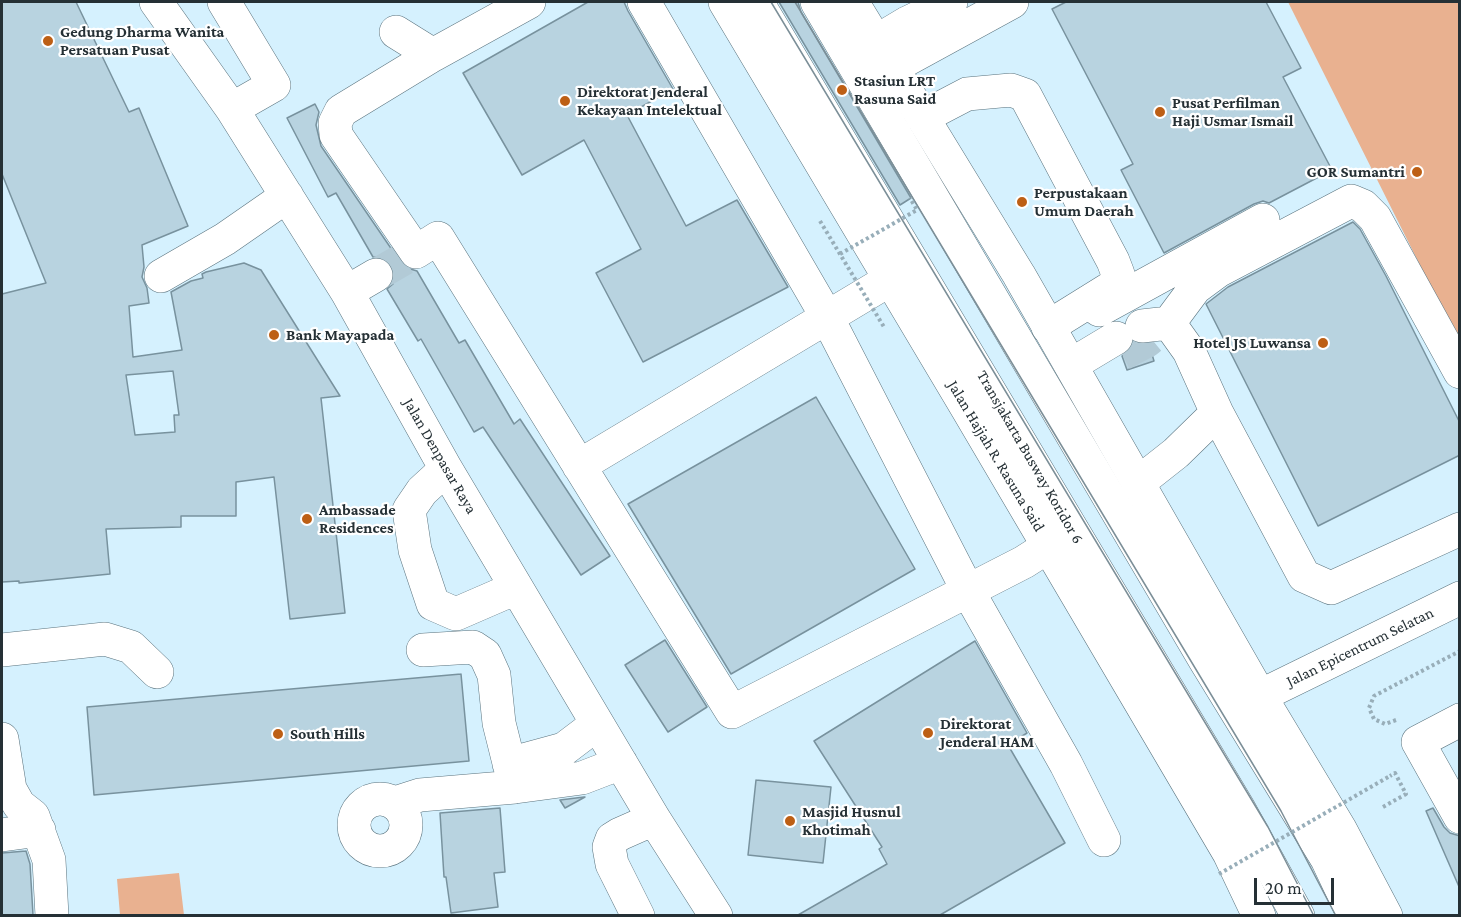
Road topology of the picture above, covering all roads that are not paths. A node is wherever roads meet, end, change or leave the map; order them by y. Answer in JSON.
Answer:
{"nodes":[{"id":1,"x":156,"y":2,"type":"edge"},
{"id":2,"x":224,"y":2,"type":"edge"},
{"id":3,"x":529,"y":2,"type":"edge"},
{"id":4,"x":644,"y":2,"type":"edge"},
{"id":5,"x":725,"y":2,"type":"edge"},
{"id":6,"x":757,"y":2,"type":"edge"},
{"id":7,"x":817,"y":2,"type":"edge"},
{"id":8,"x":852,"y":2,"type":"edge"},
{"id":9,"x":951,"y":2,"type":"edge"},
{"id":10,"x":1012,"y":2,"type":"edge"},
{"id":11,"x":396,"y":32,"type":"dead end"},
{"id":12,"x":885,"y":54,"type":"junction"},
{"id":13,"x":433,"y":55,"type":"junction"},
{"id":14,"x":232,"y":109,"type":"junction"},
{"id":15,"x":923,"y":117,"type":"junction"},
{"id":16,"x":287,"y":196,"type":"junction"},
{"id":17,"x":1263,"y":220,"type":"dead end"},
{"id":18,"x":376,"y":275,"type":"tunnel mouth"},
{"id":19,"x":161,"y":276,"type":"dead end"},
{"id":20,"x":891,"y":279,"type":"junction"},
{"id":21,"x":347,"y":292,"type":"junction"},
{"id":22,"x":827,"y":317,"type":"junction"},
{"id":23,"x":1137,"y":335,"type":"junction"},
{"id":24,"x":1064,"y":353,"type":"junction"},
{"id":25,"x":1460,"y":372,"type":"edge"},
{"id":26,"x":1218,"y":413,"type":"junction"},
{"id":27,"x":579,"y":466,"type":"junction"},
{"id":28,"x":446,"y":469,"type":"junction"},
{"id":29,"x":1138,"y":483,"type":"junction"},
{"id":30,"x":1460,"y":529,"type":"edge"},
{"id":31,"x":1049,"y":546,"type":"junction"},
{"id":32,"x":516,"y":588,"type":"junction"},
{"id":33,"x":968,"y":591,"type":"junction"},
{"id":34,"x":1460,"y":598,"type":"edge"},
{"id":35,"x":2,"y":650,"type":"edge"},
{"id":36,"x":423,"y":650,"type":"dead end"},
{"id":37,"x":157,"y":672,"type":"dead end"},
{"id":38,"x":1260,"y":696,"type":"junction"},
{"id":39,"x":1460,"y":720,"type":"edge"},
{"id":40,"x":597,"y":724,"type":"junction"},
{"id":41,"x":2,"y":739,"type":"edge"},
{"id":42,"x":621,"y":763,"type":"junction"},
{"id":43,"x":512,"y":776,"type":"junction"},
{"id":44,"x":395,"y":803,"type":"dead end"},
{"id":45,"x":1460,"y":817,"type":"edge"},
{"id":46,"x":654,"y":819,"type":"junction"},
{"id":47,"x":39,"y":830,"type":"junction"},
{"id":48,"x":2,"y":835,"type":"edge"},
{"id":49,"x":1104,"y":840,"type":"dead end"},
{"id":50,"x":52,"y":915,"type":"edge"},
{"id":51,"x":638,"y":915,"type":"edge"},
{"id":52,"x":716,"y":915,"type":"edge"},
{"id":53,"x":1259,"y":915,"type":"edge"},
{"id":54,"x":1298,"y":915,"type":"edge"},
{"id":55,"x":1354,"y":915,"type":"edge"},
{"id":56,"x":1386,"y":915,"type":"edge"}],
"edges":[{"from":1,"to":14,"type":"main road","name":"Jalan Denpasar Raya"},
{"from":2,"to":14,"type":"main road"},
{"from":3,"to":13,"type":"main road"},
{"from":4,"to":22,"type":"main road"},
{"from":5,"to":20,"type":"main road","name":"Jalan Hajjah R. Rasuna Said"},
{"from":6,"to":54,"type":"main road","name":"Transjakarta Busway Koridor 6"},
{"from":7,"to":55,"type":"main road"},
{"from":8,"to":12,"type":"main road"},
{"from":9,"to":12,"type":"main road"},
{"from":10,"to":12,"type":"main road"},
{"from":11,"to":13,"type":"main road"},
{"from":12,"to":15,"type":"main road"},
{"from":13,"to":27,"type":"main road"},
{"from":14,"to":16,"type":"main road","name":"Jalan Denpasar Raya"},
{"from":15,"to":24,"type":"main road"},
{"from":15,"to":24,"type":"main road"},
{"from":16,"to":19,"type":"main road"},
{"from":16,"to":21,"type":"main road","name":"Jalan Denpasar Raya"},
{"from":17,"to":24,"type":"main road"},
{"from":18,"to":21,"type":"main road"},
{"from":20,"to":22,"type":"main road"},
{"from":20,"to":31,"type":"main road","name":"Jalan Hajjah R. Rasuna Said"},
{"from":21,"to":28,"type":"main road","name":"Jalan Denpasar Raya"},
{"from":22,"to":27,"type":"main road"},
{"from":22,"to":33,"type":"main road"},
{"from":23,"to":24,"type":"main road"},
{"from":23,"to":25,"type":"main road"},
{"from":23,"to":26,"type":"main road"},
{"from":24,"to":29,"type":"main road"},
{"from":26,"to":29,"type":"main road"},
{"from":26,"to":30,"type":"main road"},
{"from":27,"to":33,"type":"main road"},
{"from":28,"to":32,"type":"main road","name":"Jalan Denpasar Raya"},
{"from":28,"to":32,"type":"main road"},
{"from":29,"to":38,"type":"main road"},
{"from":31,"to":33,"type":"main road"},
{"from":31,"to":53,"type":"main road","name":"Jalan Hajjah R. Rasuna Said"},
{"from":32,"to":40,"type":"main road","name":"Jalan Denpasar Raya"},
{"from":33,"to":49,"type":"main road"},
{"from":34,"to":38,"type":"main road","name":"Jalan Epicentrum Selatan"},
{"from":35,"to":37,"type":"main road"},
{"from":36,"to":43,"type":"main road"},
{"from":38,"to":56,"type":"main road"},
{"from":39,"to":45,"type":"main road"},
{"from":40,"to":42,"type":"main road","name":"Jalan Denpasar Raya"},
{"from":40,"to":43,"type":"main road"},
{"from":41,"to":47,"type":"main road"},
{"from":42,"to":43,"type":"main road"},
{"from":42,"to":46,"type":"main road","name":"Jalan Denpasar Raya"},
{"from":43,"to":44,"type":"main road"},
{"from":46,"to":51,"type":"main road"},
{"from":46,"to":52,"type":"main road","name":"Jalan Denpasar Raya"},
{"from":47,"to":48,"type":"main road"},
{"from":47,"to":50,"type":"main road"}]}
